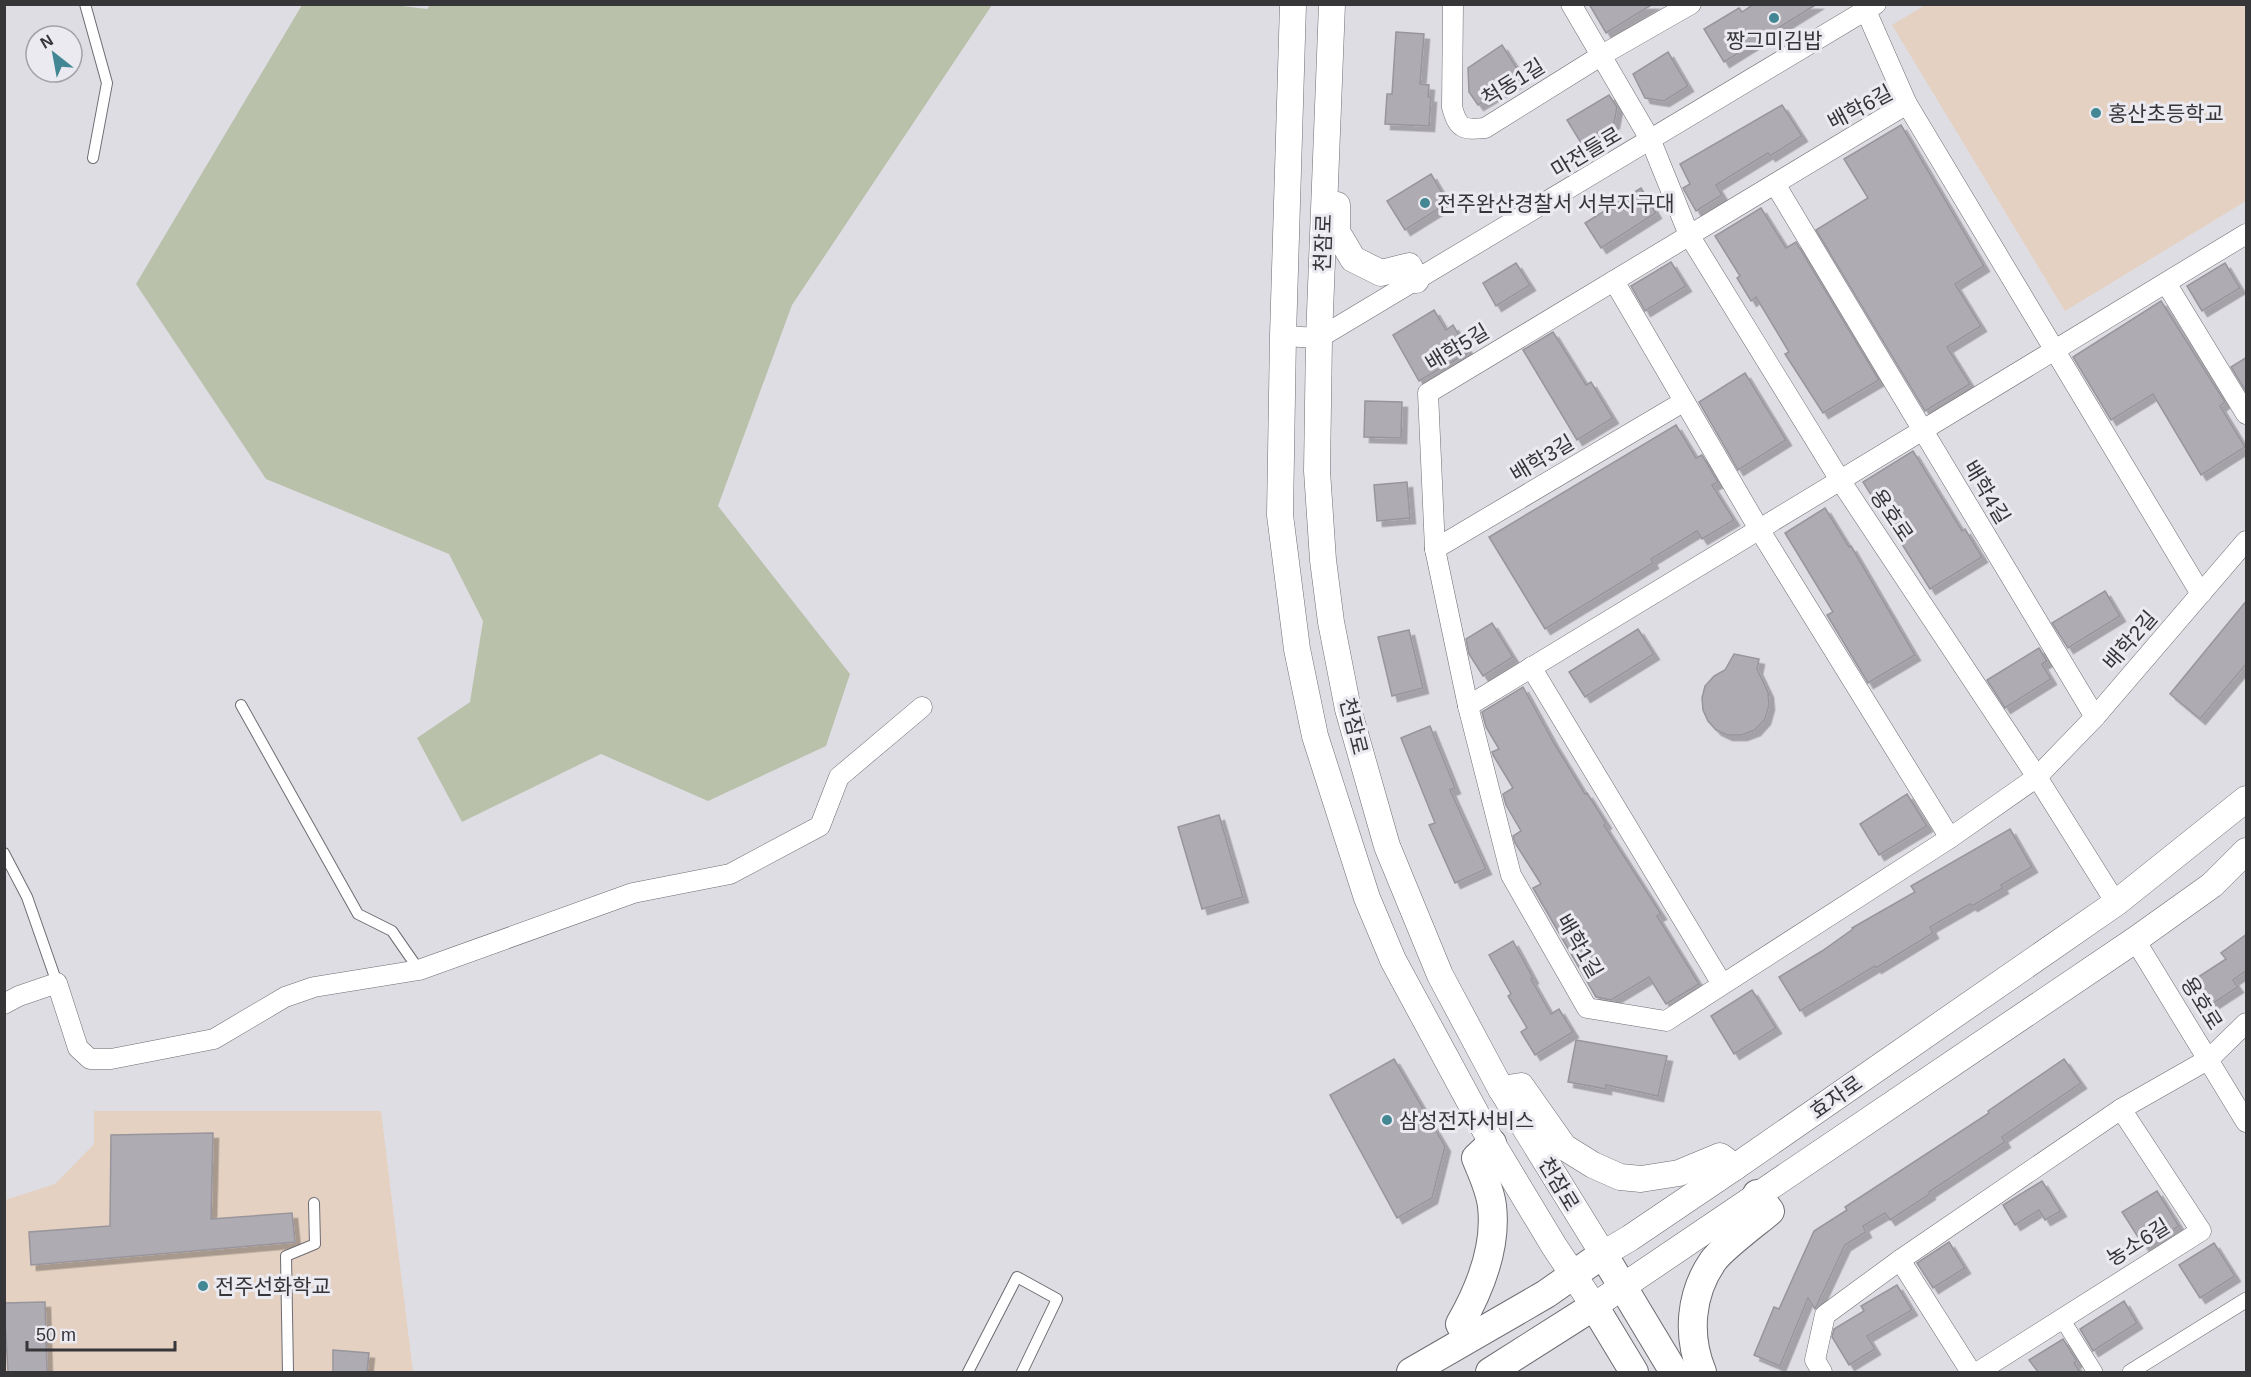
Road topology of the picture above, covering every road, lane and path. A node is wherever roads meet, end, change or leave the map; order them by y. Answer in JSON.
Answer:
{"nodes":[{"id":1,"x":85,"y":4,"type":"edge"},
{"id":2,"x":1293,"y":4,"type":"edge"},
{"id":3,"x":1332,"y":4,"type":"edge"},
{"id":4,"x":1454,"y":4,"type":"edge"},
{"id":5,"x":1571,"y":4,"type":"edge"},
{"id":6,"x":1691,"y":4,"type":"edge"},
{"id":7,"x":1868,"y":6,"type":"edge"},
{"id":8,"x":1602,"y":55,"type":"junction"},
{"id":9,"x":1907,"y":104,"type":"junction"},
{"id":10,"x":1651,"y":141,"type":"junction"},
{"id":11,"x":93,"y":158,"type":"dead end"},
{"id":12,"x":1775,"y":184,"type":"junction"},
{"id":13,"x":1325,"y":198,"type":"junction"},
{"id":14,"x":2247,"y":234,"type":"edge"},
{"id":15,"x":1689,"y":236,"type":"junction"},
{"id":16,"x":1416,"y":280,"type":"junction"},
{"id":17,"x":1614,"y":281,"type":"junction"},
{"id":18,"x":2166,"y":282,"type":"junction"},
{"id":19,"x":1283,"y":336,"type":"junction"},
{"id":20,"x":1319,"y":338,"type":"junction"},
{"id":21,"x":2055,"y":350,"type":"junction"},
{"id":22,"x":1683,"y":402,"type":"junction"},
{"id":23,"x":2247,"y":414,"type":"edge"},
{"id":24,"x":1923,"y":430,"type":"junction"},
{"id":25,"x":1840,"y":480,"type":"junction"},
{"id":26,"x":1759,"y":529,"type":"junction"},
{"id":27,"x":2247,"y":541,"type":"edge"},
{"id":28,"x":1436,"y":549,"type":"junction"},
{"id":29,"x":2201,"y":594,"type":"junction"},
{"id":30,"x":1531,"y":667,"type":"junction"},
{"id":31,"x":241,"y":705,"type":"dead end"},
{"id":32,"x":1468,"y":706,"type":"junction"},
{"id":33,"x":922,"y":707,"type":"dead end"},
{"id":34,"x":2095,"y":717,"type":"junction"},
{"id":35,"x":2037,"y":777,"type":"junction"},
{"id":36,"x":2247,"y":799,"type":"edge"},
{"id":37,"x":1950,"y":838,"type":"junction"},
{"id":38,"x":2247,"y":851,"type":"edge"},
{"id":39,"x":4,"y":853,"type":"edge"},
{"id":40,"x":2116,"y":903,"type":"junction"},
{"id":41,"x":2135,"y":940,"type":"junction"},
{"id":42,"x":419,"y":970,"type":"junction"},
{"id":43,"x":57,"y":983,"type":"junction"},
{"id":44,"x":1722,"y":984,"type":"junction"},
{"id":45,"x":4,"y":1004,"type":"edge"},
{"id":46,"x":2247,"y":1023,"type":"edge"},
{"id":47,"x":2209,"y":1059,"type":"junction"},
{"id":48,"x":1501,"y":1089,"type":"junction"},
{"id":49,"x":2121,"y":1109,"type":"junction"},
{"id":50,"x":2247,"y":1122,"type":"edge"},
{"id":51,"x":1492,"y":1143,"type":"junction"},
{"id":52,"x":1735,"y":1167,"type":"junction"},
{"id":53,"x":1757,"y":1194,"type":"junction"},
{"id":54,"x":314,"y":1203,"type":"dead end"},
{"id":55,"x":1603,"y":1254,"type":"junction"},
{"id":56,"x":1900,"y":1260,"type":"junction"},
{"id":57,"x":1574,"y":1274,"type":"junction"},
{"id":58,"x":1623,"y":1287,"type":"junction"},
{"id":59,"x":2247,"y":1300,"type":"edge"},
{"id":60,"x":1594,"y":1306,"type":"junction"},
{"id":61,"x":2062,"y":1319,"type":"junction"},
{"id":62,"x":1468,"y":1338,"type":"junction"},
{"id":63,"x":288,"y":1372,"type":"edge"},
{"id":64,"x":968,"y":1372,"type":"edge"},
{"id":65,"x":1022,"y":1372,"type":"edge"},
{"id":66,"x":1411,"y":1372,"type":"edge"},
{"id":67,"x":1494,"y":1372,"type":"edge"},
{"id":68,"x":1634,"y":1372,"type":"edge"},
{"id":69,"x":1674,"y":1372,"type":"edge"},
{"id":70,"x":1702,"y":1372,"type":"edge"},
{"id":71,"x":1822,"y":1372,"type":"edge"},
{"id":72,"x":1971,"y":1372,"type":"edge"},
{"id":73,"x":1978,"y":1372,"type":"edge"},
{"id":74,"x":2095,"y":1372,"type":"edge"},
{"id":75,"x":2130,"y":1372,"type":"edge"}],
"edges":[{"from":1,"to":11,"type":"lane"},
{"from":2,"to":19,"type":"street","name":"천잠로"},
{"from":3,"to":13,"type":"street","name":"천잠로"},
{"from":4,"to":8,"type":"street","name":"척동1길"},
{"from":5,"to":8,"type":"street"},
{"from":6,"to":8,"type":"street","name":"척동1길"},
{"from":7,"to":9,"type":"street"},
{"from":7,"to":10,"type":"street","name":"마전들로"},
{"from":8,"to":10,"type":"street","name":"용호로"},
{"from":9,"to":12,"type":"street","name":"배학6길"},
{"from":9,"to":21,"type":"street","name":"배학6길"},
{"from":10,"to":15,"type":"street","name":"용호로"},
{"from":10,"to":16,"type":"street","name":"마전들로"},
{"from":12,"to":15,"type":"street","name":"배학6길"},
{"from":12,"to":24,"type":"street","name":"배학4길"},
{"from":13,"to":16,"type":"street"},
{"from":13,"to":20,"type":"street","name":"천잠로"},
{"from":14,"to":18,"type":"street"},
{"from":15,"to":17,"type":"street","name":"배학5길"},
{"from":15,"to":25,"type":"street","name":"용호로"},
{"from":16,"to":20,"type":"street","name":"마전들로"},
{"from":17,"to":22,"type":"street"},
{"from":17,"to":28,"type":"street","name":"배학5길"},
{"from":18,"to":21,"type":"street"},
{"from":18,"to":23,"type":"street"},
{"from":19,"to":20,"type":"street"},
{"from":19,"to":51,"type":"street","name":"천잠로"},
{"from":20,"to":48,"type":"street","name":"천잠로"},
{"from":21,"to":24,"type":"street"},
{"from":21,"to":29,"type":"street"},
{"from":22,"to":26,"type":"street"},
{"from":22,"to":28,"type":"street","name":"배학3길"},
{"from":24,"to":25,"type":"street"},
{"from":24,"to":34,"type":"street","name":"배학4길"},
{"from":25,"to":26,"type":"street"},
{"from":25,"to":35,"type":"street","name":"용호로"},
{"from":26,"to":30,"type":"street"},
{"from":26,"to":37,"type":"street"},
{"from":27,"to":29,"type":"street","name":"배학2길"},
{"from":28,"to":32,"type":"street"},
{"from":29,"to":34,"type":"street","name":"배학2길"},
{"from":30,"to":32,"type":"street"},
{"from":30,"to":44,"type":"street"},
{"from":31,"to":42,"type":"lane"},
{"from":32,"to":44,"type":"street","name":"배학1길"},
{"from":33,"to":42,"type":"street"},
{"from":34,"to":35,"type":"street","name":"배학2길"},
{"from":35,"to":37,"type":"street","name":"배학1길"},
{"from":35,"to":40,"type":"street","name":"용호로"},
{"from":36,"to":40,"type":"street","name":"효자로"},
{"from":37,"to":44,"type":"street","name":"배학1길"},
{"from":38,"to":41,"type":"street","name":"효자로"},
{"from":39,"to":43,"type":"lane"},
{"from":40,"to":52,"type":"street","name":"효자로"},
{"from":41,"to":47,"type":"street","name":"용호로"},
{"from":41,"to":53,"type":"street","name":"효자로"},
{"from":42,"to":43,"type":"street"},
{"from":43,"to":45,"type":"street"},
{"from":46,"to":47,"type":"street"},
{"from":47,"to":49,"type":"street"},
{"from":47,"to":50,"type":"street","name":"용호로"},
{"from":48,"to":52,"type":"street"},
{"from":48,"to":55,"type":"street","name":"천잠로"},
{"from":49,"to":56,"type":"street"},
{"from":49,"to":61,"type":"street","name":"농소6길"},
{"from":51,"to":57,"type":"street","name":"천잠로"},
{"from":51,"to":62,"type":"main road"},
{"from":52,"to":55,"type":"street","name":"효자로"},
{"from":53,"to":58,"type":"street","name":"효자로"},
{"from":53,"to":70,"type":"main road"},
{"from":54,"to":63,"type":"lane"},
{"from":55,"to":57,"type":"main road","name":"효자로"},
{"from":55,"to":58,"type":"main road","name":"천잠로"},
{"from":56,"to":71,"type":"street"},
{"from":56,"to":72,"type":"street"},
{"from":57,"to":60,"type":"street","name":"천잠로"},
{"from":57,"to":62,"type":"main road","name":"효자로"},
{"from":58,"to":60,"type":"street","name":"효자로"},
{"from":58,"to":69,"type":"main road","name":"천잠로"},
{"from":59,"to":75,"type":"street"},
{"from":60,"to":67,"type":"main road","name":"효자로"},
{"from":60,"to":68,"type":"main road","name":"천잠로"},
{"from":61,"to":73,"type":"street","name":"농소6길"},
{"from":61,"to":74,"type":"street"},
{"from":62,"to":66,"type":"main road","name":"효자로"},
{"from":64,"to":65,"type":"lane"}]}
